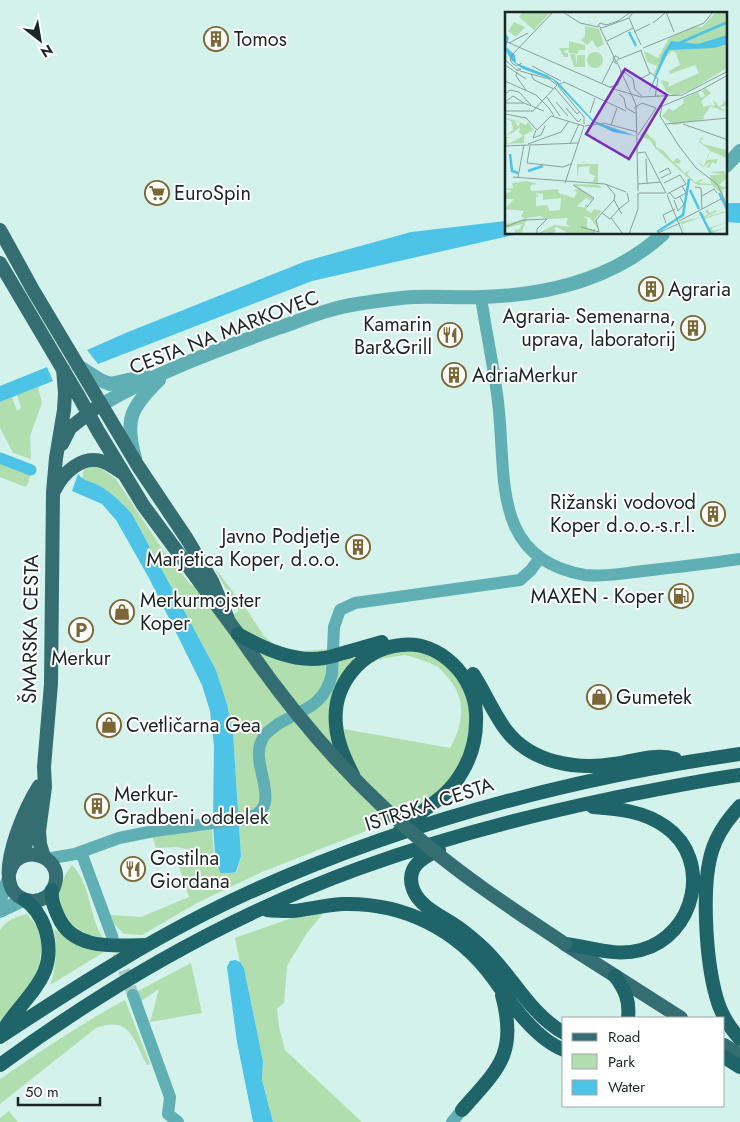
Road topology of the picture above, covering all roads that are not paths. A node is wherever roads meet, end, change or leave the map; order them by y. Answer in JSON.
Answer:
{"nodes":[{"id":1,"x":740,"y":151,"type":"edge"},
{"id":2,"x":728,"y":164,"type":"edge"},
{"id":3,"x":0,"y":230,"type":"edge"},
{"id":4,"x":660,"y":237,"type":"edge"},
{"id":5,"x":0,"y":262,"type":"edge"},
{"id":6,"x":481,"y":297,"type":"junction"},
{"id":7,"x":78,"y":366,"type":"junction"},
{"id":8,"x":63,"y":369,"type":"junction"},
{"id":9,"x":167,"y":373,"type":"junction"},
{"id":10,"x":101,"y":405,"type":"junction"},
{"id":11,"x":87,"y":413,"type":"junction"},
{"id":12,"x":56,"y":458,"type":"junction"},
{"id":13,"x":138,"y":466,"type":"junction"},
{"id":14,"x":124,"y":474,"type":"junction"},
{"id":15,"x":53,"y":492,"type":"junction"},
{"id":16,"x":539,"y":559,"type":"junction"},
{"id":17,"x":740,"y":559,"type":"edge"},
{"id":18,"x":228,"y":619,"type":"junction"},
{"id":19,"x":238,"y":634,"type":"junction"},
{"id":20,"x":740,"y":754,"type":"edge"},
{"id":21,"x":683,"y":762,"type":"junction"},
{"id":22,"x":44,"y":766,"type":"junction"},
{"id":23,"x":740,"y":775,"type":"edge"},
{"id":24,"x":354,"y":778,"type":"junction"},
{"id":25,"x":38,"y":786,"type":"junction"},
{"id":26,"x":577,"y":806,"type":"junction"},
{"id":27,"x":740,"y":806,"type":"edge"},
{"id":28,"x":468,"y":833,"type":"junction"},
{"id":29,"x":396,"y":835,"type":"junction"},
{"id":30,"x":78,"y":853,"type":"junction"},
{"id":31,"x":23,"y":856,"type":"junction"},
{"id":32,"x":45,"y":858,"type":"junction"},
{"id":33,"x":9,"y":877,"type":"junction"},
{"id":34,"x":54,"y":886,"type":"junction"},
{"id":35,"x":0,"y":899,"type":"edge"},
{"id":36,"x":24,"y":900,"type":"junction"},
{"id":37,"x":0,"y":910,"type":"edge"},
{"id":38,"x":261,"y":910,"type":"junction"},
{"id":39,"x":112,"y":936,"type":"tunnel mouth"},
{"id":40,"x":565,"y":944,"type":"junction"},
{"id":41,"x":147,"y":945,"type":"junction"},
{"id":42,"x":615,"y":976,"type":"junction"},
{"id":43,"x":502,"y":992,"type":"junction"},
{"id":44,"x":133,"y":995,"type":"tunnel mouth"},
{"id":45,"x":628,"y":1017,"type":"edge"},
{"id":46,"x":679,"y":1017,"type":"edge"},
{"id":47,"x":724,"y":1017,"type":"edge"},
{"id":48,"x":725,"y":1019,"type":"edge"},
{"id":49,"x":562,"y":1032,"type":"edge"},
{"id":50,"x":0,"y":1037,"type":"edge"},
{"id":51,"x":725,"y":1046,"type":"edge"},
{"id":52,"x":562,"y":1049,"type":"edge"},
{"id":53,"x":736,"y":1052,"type":"edge"},
{"id":54,"x":0,"y":1065,"type":"edge"},
{"id":55,"x":740,"y":1067,"type":"edge"},
{"id":56,"x":462,"y":1110,"type":"joint"},
{"id":57,"x":178,"y":1122,"type":"edge"},
{"id":58,"x":452,"y":1122,"type":"edge"}],
"edges":[{"from":1,"to":2,"type":"street"},
{"from":3,"to":7,"type":"main road"},
{"from":4,"to":6,"type":"street","name":"CESTA NA MARKOVEC"},
{"from":5,"to":8,"type":"main road"},
{"from":6,"to":9,"type":"street","name":"CESTA NA MARKOVEC"},
{"from":6,"to":16,"type":"street"},
{"from":7,"to":9,"type":"street"},
{"from":7,"to":10,"type":"main road"},
{"from":8,"to":11,"type":"main road"},
{"from":8,"to":12,"type":"main road","name":"ŠMARSKA CESTA"},
{"from":9,"to":10,"type":"street","name":"CESTA NA MARKOVEC"},
{"from":9,"to":13,"type":"street"},
{"from":10,"to":11,"type":"main road","name":"CESTA NA MARKOVEC"},
{"from":10,"to":13,"type":"main road"},
{"from":11,"to":12,"type":"main road","name":"CESTA NA MARKOVEC"},
{"from":11,"to":14,"type":"main road"},
{"from":12,"to":15,"type":"main road","name":"ŠMARSKA CESTA"},
{"from":13,"to":18,"type":"main road"},
{"from":14,"to":15,"type":"main road"},
{"from":14,"to":18,"type":"main road"},
{"from":15,"to":22,"type":"main road","name":"ŠMARSKA CESTA"},
{"from":16,"to":17,"type":"street"},
{"from":16,"to":30,"type":"street"},
{"from":18,"to":19,"type":"main road"},
{"from":19,"to":21,"type":"highway","bridge":true},
{"from":19,"to":24,"type":"main road","bridge":true},
{"from":20,"to":21,"type":"highway","name":"ISTRSKA CESTA"},
{"from":21,"to":29,"type":"highway","name":"ISTRSKA CESTA"},
{"from":22,"to":25,"type":"main road"},
{"from":22,"to":32,"type":"main road"},
{"from":23,"to":26,"type":"highway","name":"ISTRSKA CESTA"},
{"from":24,"to":29,"type":"highway"},
{"from":24,"to":40,"type":"main road","bridge":true},
{"from":25,"to":31,"type":"main road"},
{"from":25,"to":33,"type":"main road"},
{"from":26,"to":28,"type":"highway","name":"ISTRSKA CESTA"},
{"from":26,"to":40,"type":"highway"},
{"from":27,"to":47,"type":"highway"},
{"from":28,"to":38,"type":"highway","name":"ISTRSKA CESTA"},
{"from":28,"to":49,"type":"highway"},
{"from":29,"to":41,"type":"highway","name":"ISTRSKA CESTA"},
{"from":30,"to":32,"type":"street"},
{"from":30,"to":34,"type":"street"},
{"from":30,"to":39,"type":"street"},
{"from":31,"to":32,"type":"main road"},
{"from":31,"to":33,"type":"main road"},
{"from":32,"to":34,"type":"main road"},
{"from":33,"to":35,"type":"street"},
{"from":33,"to":36,"type":"main road"},
{"from":34,"to":36,"type":"main road"},
{"from":34,"to":41,"type":"highway"},
{"from":36,"to":37,"type":"street"},
{"from":36,"to":50,"type":"highway"},
{"from":38,"to":43,"type":"highway"},
{"from":38,"to":54,"type":"highway","name":"ISTRSKA CESTA"},
{"from":40,"to":42,"type":"main road"},
{"from":41,"to":50,"type":"highway","name":"ISTRSKA CESTA"},
{"from":42,"to":45,"type":"highway"},
{"from":42,"to":46,"type":"main road"},
{"from":43,"to":52,"type":"highway"},
{"from":43,"to":56,"type":"highway"},
{"from":44,"to":57,"type":"street"},
{"from":48,"to":53,"type":"highway"},
{"from":51,"to":53,"type":"main road"},
{"from":53,"to":55,"type":"highway"},
{"from":56,"to":58,"type":"street"}]}
